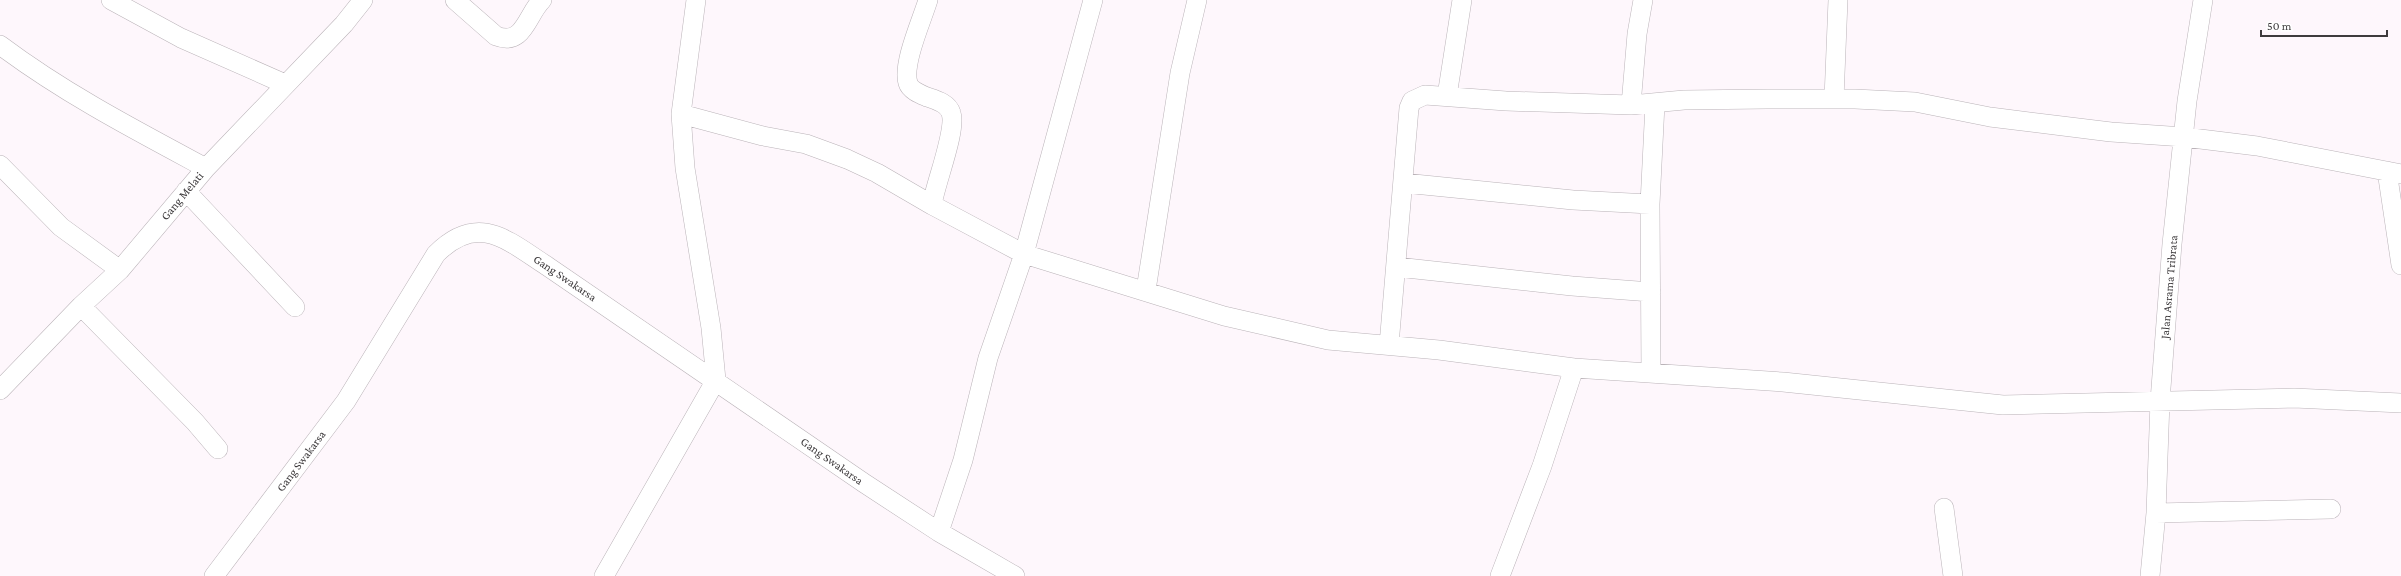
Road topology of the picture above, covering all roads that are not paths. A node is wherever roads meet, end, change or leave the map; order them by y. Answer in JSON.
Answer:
{"nodes":[{"id":1,"x":111,"y":0,"type":"edge"},
{"id":2,"x":363,"y":0,"type":"edge"},
{"id":3,"x":455,"y":0,"type":"edge"},
{"id":4,"x":542,"y":0,"type":"edge"},
{"id":5,"x":696,"y":0,"type":"edge"},
{"id":6,"x":928,"y":0,"type":"edge"},
{"id":7,"x":1093,"y":0,"type":"edge"},
{"id":8,"x":1197,"y":0,"type":"edge"},
{"id":9,"x":1462,"y":0,"type":"edge"},
{"id":10,"x":1643,"y":0,"type":"edge"},
{"id":11,"x":1838,"y":0,"type":"edge"},
{"id":12,"x":2203,"y":0,"type":"edge"},
{"id":13,"x":0,"y":45,"type":"edge"},
{"id":14,"x":285,"y":84,"type":"junction"},
{"id":15,"x":1447,"y":96,"type":"junction"},
{"id":16,"x":1834,"y":99,"type":"junction"},
{"id":17,"x":1655,"y":104,"type":"junction"},
{"id":18,"x":1631,"y":105,"type":"junction"},
{"id":19,"x":681,"y":114,"type":"junction"},
{"id":20,"x":2184,"y":137,"type":"junction"},
{"id":21,"x":0,"y":165,"type":"edge"},
{"id":22,"x":206,"y":168,"type":"junction"},
{"id":23,"x":2394,"y":173,"type":"edge"},
{"id":24,"x":1404,"y":183,"type":"junction"},
{"id":25,"x":186,"y":191,"type":"junction"},
{"id":26,"x":1650,"y":204,"type":"junction"},
{"id":27,"x":932,"y":205,"type":"junction"},
{"id":28,"x":1024,"y":254,"type":"junction"},
{"id":29,"x":2401,"y":265,"type":"edge"},
{"id":30,"x":1397,"y":267,"type":"junction"},
{"id":31,"x":120,"y":270,"type":"junction"},
{"id":32,"x":1146,"y":290,"type":"junction"},
{"id":33,"x":1651,"y":292,"type":"junction"},
{"id":34,"x":81,"y":306,"type":"junction"},
{"id":35,"x":295,"y":307,"type":"dead end"},
{"id":36,"x":1389,"y":345,"type":"junction"},
{"id":37,"x":1574,"y":368,"type":"junction"},
{"id":38,"x":1652,"y":373,"type":"junction"},
{"id":39,"x":716,"y":380,"type":"junction"},
{"id":40,"x":0,"y":390,"type":"edge"},
{"id":41,"x":2160,"y":401,"type":"junction"},
{"id":42,"x":2401,"y":404,"type":"edge"},
{"id":43,"x":218,"y":449,"type":"dead end"},
{"id":44,"x":1944,"y":508,"type":"dead end"},
{"id":45,"x":2331,"y":509,"type":"dead end"},
{"id":46,"x":2156,"y":513,"type":"junction"},
{"id":47,"x":939,"y":532,"type":"junction"},
{"id":48,"x":1005,"y":574,"type":"edge"},
{"id":49,"x":216,"y":575,"type":"edge"},
{"id":50,"x":604,"y":576,"type":"edge"},
{"id":51,"x":1500,"y":576,"type":"edge"},
{"id":52,"x":1953,"y":576,"type":"edge"},
{"id":53,"x":2150,"y":576,"type":"edge"}],
"edges":[{"from":1,"to":14,"type":"street"},
{"from":2,"to":14,"type":"street","name":"Gang Melati"},
{"from":3,"to":4,"type":"street"},
{"from":5,"to":19,"type":"street"},
{"from":6,"to":27,"type":"street"},
{"from":7,"to":28,"type":"street"},
{"from":8,"to":32,"type":"street"},
{"from":9,"to":15,"type":"street"},
{"from":10,"to":18,"type":"street"},
{"from":11,"to":16,"type":"street"},
{"from":12,"to":20,"type":"street","name":"Jalan Asrama Tribrata"},
{"from":13,"to":22,"type":"street"},
{"from":14,"to":22,"type":"street","name":"Gang Melati"},
{"from":15,"to":18,"type":"street"},
{"from":15,"to":24,"type":"street"},
{"from":16,"to":17,"type":"street"},
{"from":16,"to":20,"type":"street"},
{"from":17,"to":18,"type":"street"},
{"from":17,"to":26,"type":"street"},
{"from":19,"to":27,"type":"street"},
{"from":19,"to":39,"type":"street"},
{"from":20,"to":23,"type":"street"},
{"from":20,"to":41,"type":"street","name":"Jalan Asrama Tribrata"},
{"from":21,"to":31,"type":"street"},
{"from":22,"to":25,"type":"street","name":"Gang Melati"},
{"from":23,"to":29,"type":"street"},
{"from":24,"to":26,"type":"street"},
{"from":24,"to":30,"type":"street"},
{"from":25,"to":31,"type":"street","name":"Gang Melati"},
{"from":25,"to":35,"type":"street"},
{"from":26,"to":33,"type":"street"},
{"from":27,"to":28,"type":"street"},
{"from":28,"to":32,"type":"street"},
{"from":28,"to":47,"type":"street"},
{"from":30,"to":33,"type":"street"},
{"from":30,"to":36,"type":"street"},
{"from":31,"to":34,"type":"street","name":"Gang Melati"},
{"from":32,"to":36,"type":"street"},
{"from":33,"to":38,"type":"street"},
{"from":34,"to":40,"type":"street","name":"Gang Melati"},
{"from":34,"to":43,"type":"street"},
{"from":36,"to":37,"type":"street"},
{"from":37,"to":38,"type":"street"},
{"from":37,"to":51,"type":"street"},
{"from":38,"to":41,"type":"street"},
{"from":39,"to":47,"type":"street","name":"Gang Swakarsa"},
{"from":39,"to":49,"type":"street","name":"Gang Swakarsa"},
{"from":39,"to":50,"type":"street"},
{"from":41,"to":42,"type":"street"},
{"from":41,"to":46,"type":"street","name":"Jalan Asrama Tribrata"},
{"from":44,"to":52,"type":"street"},
{"from":45,"to":46,"type":"street"},
{"from":46,"to":53,"type":"street","name":"Jalan Asrama Tribrata"},
{"from":47,"to":48,"type":"street","name":"Gang Swakarsa"}]}
